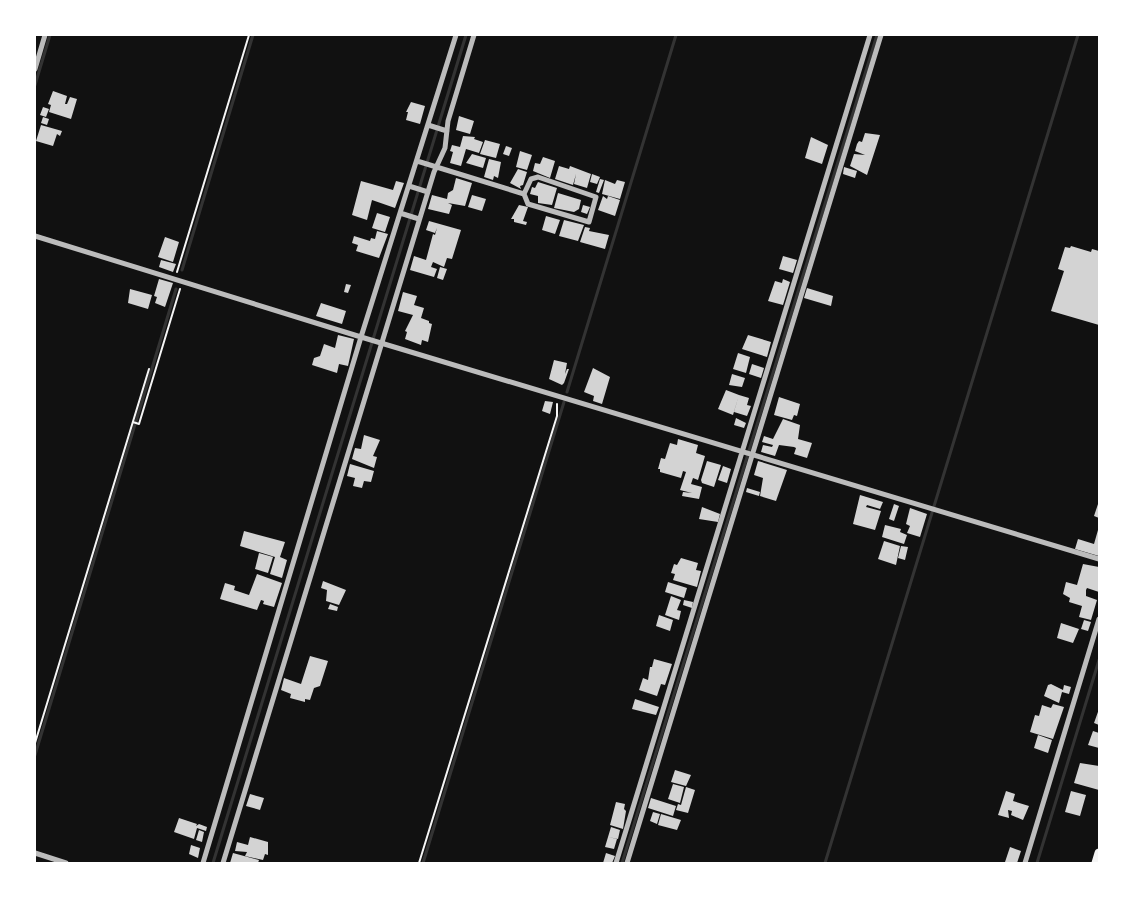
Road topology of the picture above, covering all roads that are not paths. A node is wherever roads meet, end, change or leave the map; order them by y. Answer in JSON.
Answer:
{"nodes":[{"id":1,"x":45,"y":35,"type":"edge"},
{"id":2,"x":456,"y":35,"type":"edge"},
{"id":3,"x":474,"y":35,"type":"edge"},
{"id":4,"x":870,"y":35,"type":"edge"},
{"id":5,"x":882,"y":35,"type":"edge"},
{"id":6,"x":35,"y":69,"type":"edge"},
{"id":7,"x":428,"y":125,"type":"junction"},
{"id":8,"x":444,"y":130,"type":"junction"},
{"id":9,"x":417,"y":161,"type":"junction"},
{"id":10,"x":437,"y":168,"type":"junction"},
{"id":11,"x":409,"y":186,"type":"junction"},
{"id":12,"x":428,"y":192,"type":"junction"},
{"id":13,"x":524,"y":194,"type":"junction"},
{"id":14,"x":400,"y":214,"type":"junction"},
{"id":15,"x":417,"y":218,"type":"junction"},
{"id":16,"x":35,"y":236,"type":"edge"},
{"id":17,"x":364,"y":338,"type":"junction"},
{"id":18,"x":378,"y":342,"type":"junction"},
{"id":19,"x":747,"y":454,"type":"junction"},
{"id":20,"x":1099,"y":559,"type":"edge"},
{"id":21,"x":1099,"y":619,"type":"edge"},
{"id":22,"x":1099,"y":853,"type":"edge"},
{"id":23,"x":35,"y":854,"type":"edge"},
{"id":24,"x":66,"y":863,"type":"edge"},
{"id":25,"x":203,"y":863,"type":"edge"},
{"id":26,"x":223,"y":863,"type":"edge"},
{"id":27,"x":616,"y":863,"type":"edge"},
{"id":28,"x":627,"y":863,"type":"edge"},
{"id":29,"x":1025,"y":863,"type":"edge"},
{"id":30,"x":1096,"y":863,"type":"edge"}],
"edges":[{"from":1,"to":6,"type":"street"},
{"from":2,"to":7,"type":"street"},
{"from":3,"to":8,"type":"street"},
{"from":4,"to":19,"type":"street"},
{"from":5,"to":19,"type":"street"},
{"from":7,"to":8,"type":"street"},
{"from":7,"to":9,"type":"street"},
{"from":8,"to":10,"type":"street"},
{"from":9,"to":10,"type":"street"},
{"from":9,"to":11,"type":"street"},
{"from":10,"to":12,"type":"street"},
{"from":10,"to":13,"type":"street"},
{"from":11,"to":12,"type":"street"},
{"from":11,"to":14,"type":"street"},
{"from":12,"to":15,"type":"street"},
{"from":13,"to":13,"type":"street"},
{"from":14,"to":15,"type":"street"},
{"from":14,"to":17,"type":"street"},
{"from":15,"to":18,"type":"street"},
{"from":16,"to":17,"type":"street"},
{"from":17,"to":18,"type":"street"},
{"from":17,"to":25,"type":"street"},
{"from":18,"to":19,"type":"street"},
{"from":18,"to":26,"type":"street"},
{"from":19,"to":20,"type":"street"},
{"from":19,"to":27,"type":"street"},
{"from":19,"to":28,"type":"street"},
{"from":21,"to":29,"type":"street"},
{"from":22,"to":30,"type":"highway"},
{"from":23,"to":24,"type":"street"}]}
